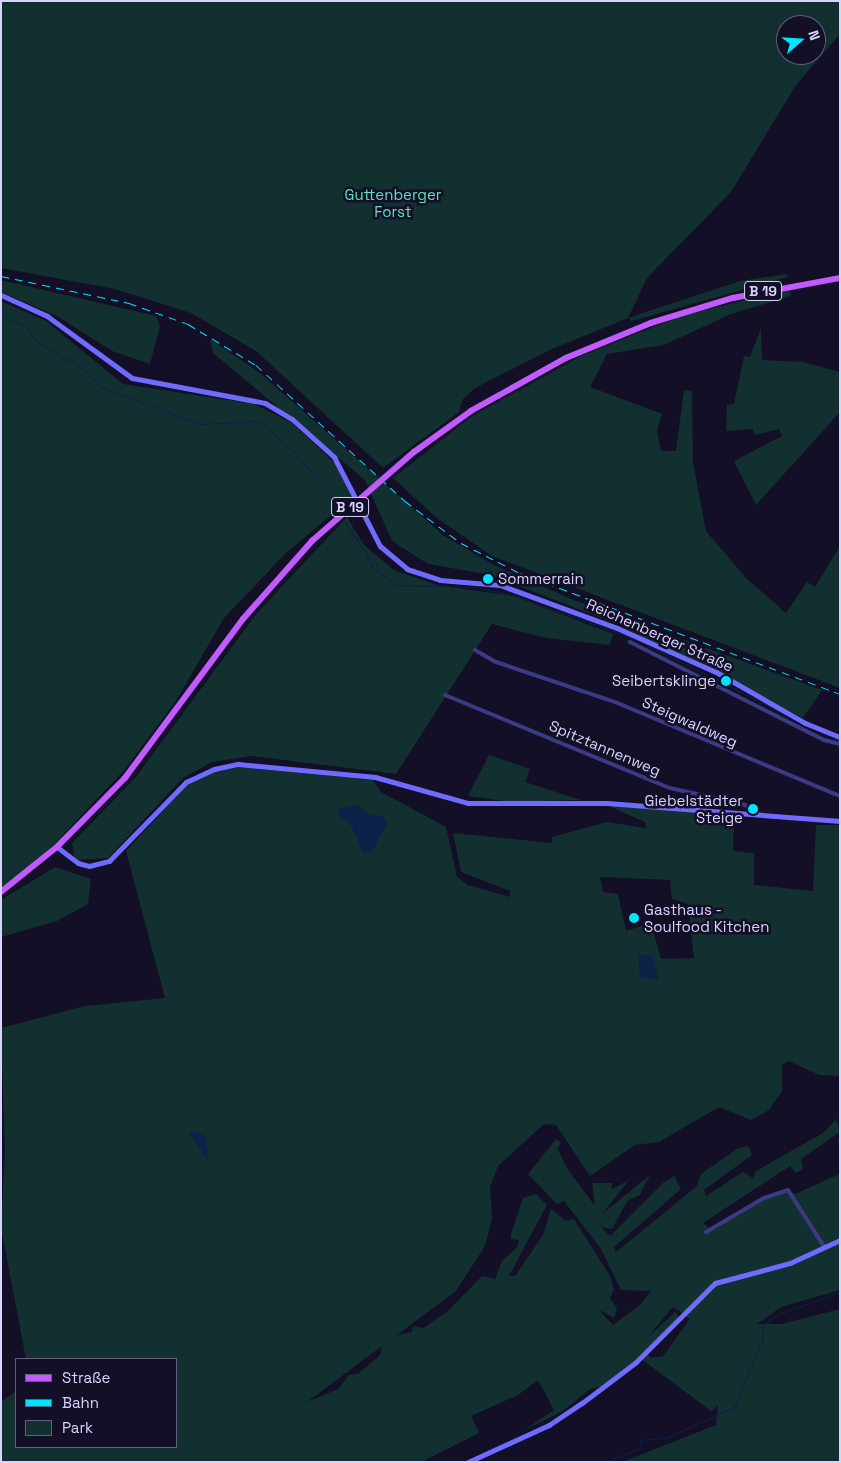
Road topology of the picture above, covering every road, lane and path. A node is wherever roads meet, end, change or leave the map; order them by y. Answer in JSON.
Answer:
{"nodes":[{"id":1,"x":840,"y":278,"type":"edge"},
{"id":2,"x":1,"y":294,"type":"edge"},
{"id":3,"x":630,"y":642,"type":"dead end"},
{"id":4,"x":475,"y":650,"type":"dead end"},
{"id":5,"x":733,"y":686,"type":"junction"},
{"id":6,"x":445,"y":695,"type":"dead end"},
{"id":7,"x":840,"y":737,"type":"edge"},
{"id":8,"x":840,"y":744,"type":"edge"},
{"id":9,"x":840,"y":796,"type":"edge"},
{"id":10,"x":759,"y":814,"type":"junction"},
{"id":11,"x":840,"y":821,"type":"edge"},
{"id":12,"x":57,"y":847,"type":"junction"},
{"id":13,"x":1,"y":892,"type":"edge"},
{"id":14,"x":706,"y":1232,"type":"dead end"},
{"id":15,"x":840,"y":1240,"type":"edge"},
{"id":16,"x":825,"y":1248,"type":"junction"},
{"id":17,"x":468,"y":1462,"type":"edge"}],
"edges":[{"from":1,"to":12,"type":"main road","number":"B 19","bridge":true},
{"from":2,"to":5,"type":"main road","name":"Reichenberger Straße"},
{"from":3,"to":5,"type":"street","name":"Reichenberger Straße"},
{"from":4,"to":9,"type":"street","name":"Steigwaldweg"},
{"from":5,"to":7,"type":"main road","name":"Reichenberger Straße"},
{"from":5,"to":8,"type":"street","name":"Reichenberger Straße"},
{"from":6,"to":10,"type":"street","name":"Spitztannenweg"},
{"from":10,"to":11,"type":"main road"},
{"from":10,"to":12,"type":"main road"},
{"from":12,"to":13,"type":"main road","number":"B 19"},
{"from":14,"to":16,"type":"street"},
{"from":15,"to":16,"type":"main road"},
{"from":16,"to":17,"type":"main road"}]}
